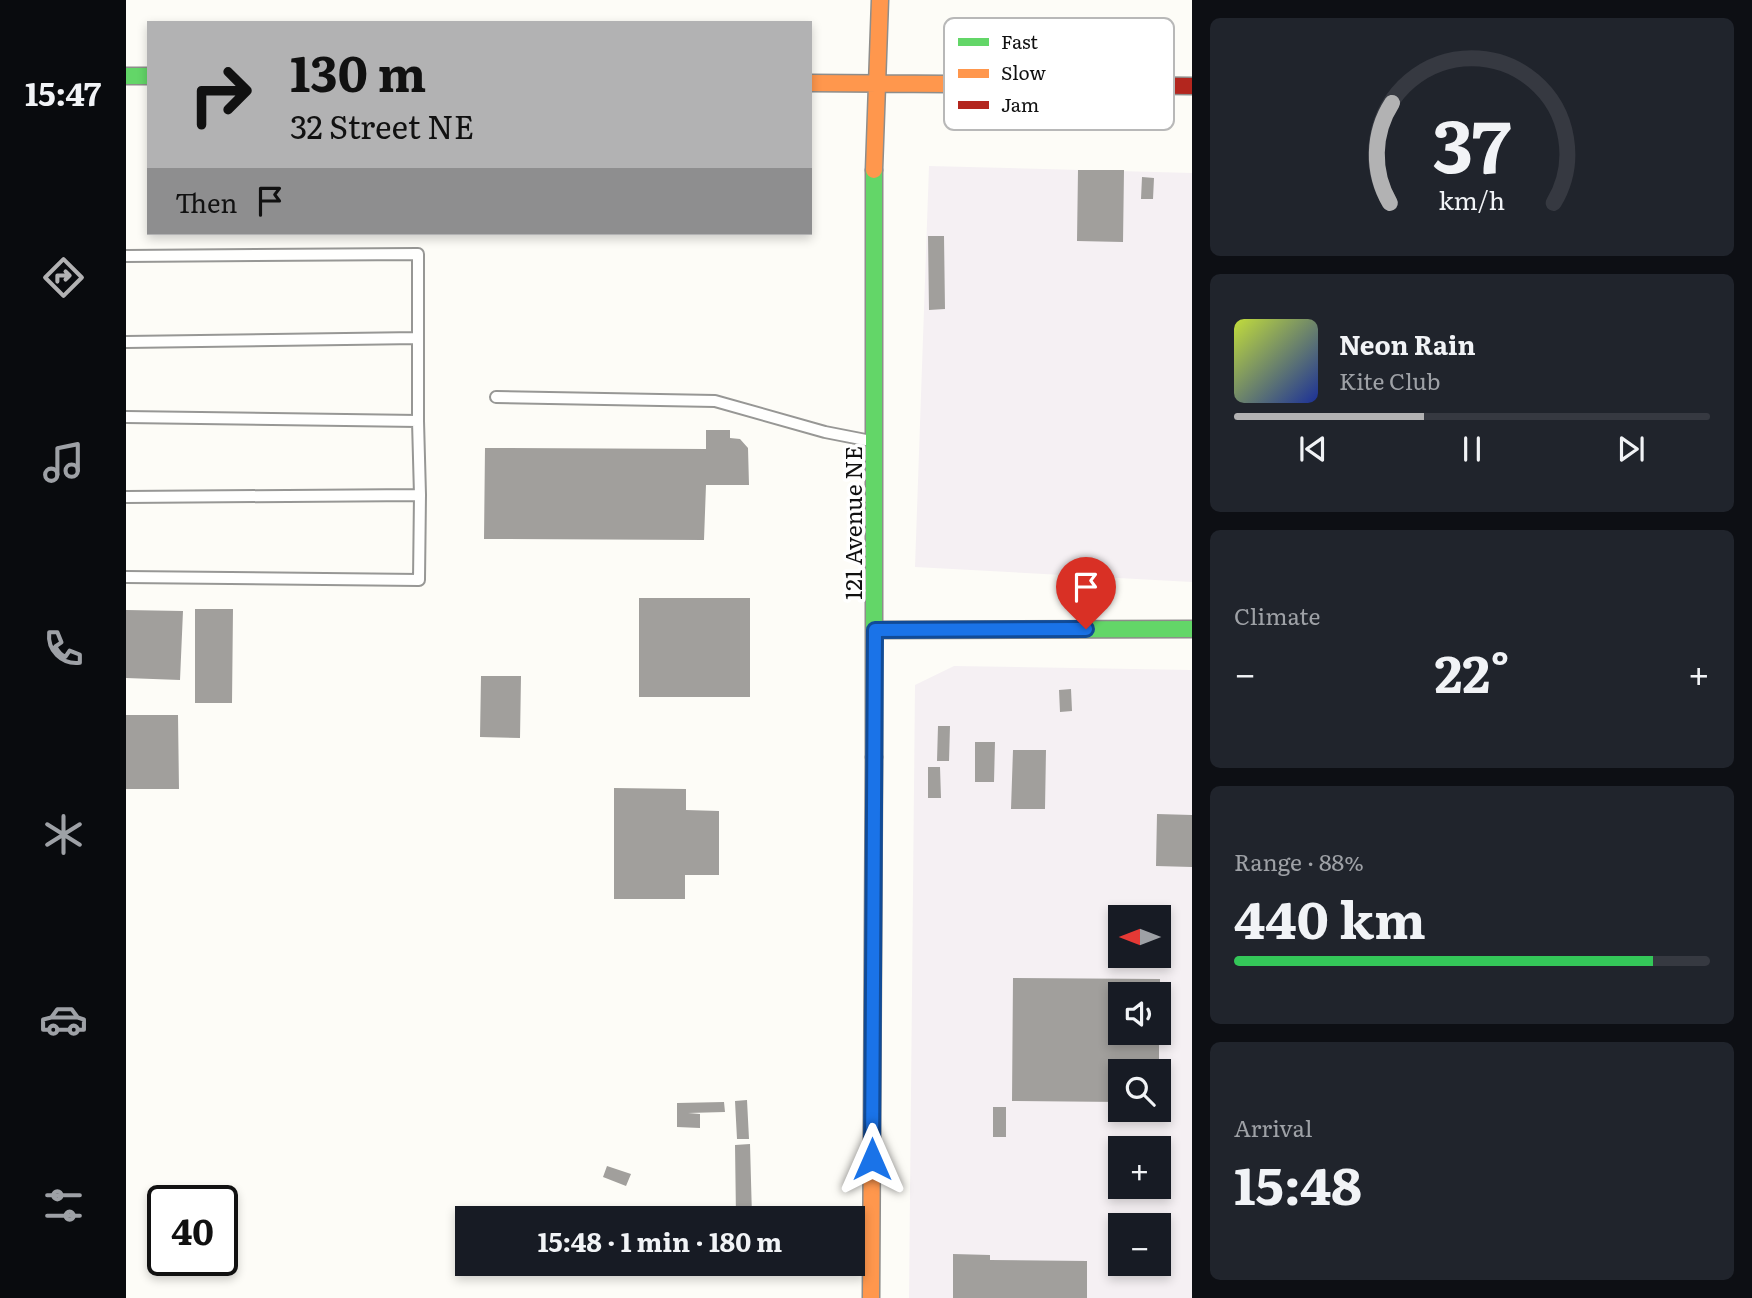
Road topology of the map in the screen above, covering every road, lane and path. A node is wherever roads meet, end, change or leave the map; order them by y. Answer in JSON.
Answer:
{"nodes":[{"id":1,"x":880,"y":0,"type":"edge"},
{"id":2,"x":126,"y":76,"type":"edge"},
{"id":3,"x":147,"y":76,"type":"edge"},
{"id":4,"x":812,"y":83,"type":"edge"},
{"id":5,"x":877,"y":83,"type":"junction"},
{"id":6,"x":944,"y":84,"type":"edge"},
{"id":7,"x":1174,"y":86,"type":"edge"},
{"id":8,"x":1192,"y":86,"type":"edge"},
{"id":9,"x":126,"y":257,"type":"edge"},
{"id":10,"x":418,"y":338,"type":"junction"},
{"id":11,"x":126,"y":342,"type":"edge"},
{"id":12,"x":496,"y":397,"type":"dead end"},
{"id":13,"x":126,"y":417,"type":"edge"},
{"id":14,"x":418,"y":421,"type":"junction"},
{"id":15,"x":874,"y":442,"type":"junction"},
{"id":16,"x":420,"y":495,"type":"junction"},
{"id":17,"x":126,"y":496,"type":"edge"},
{"id":18,"x":126,"y":577,"type":"edge"},
{"id":19,"x":1192,"y":629,"type":"edge"},
{"id":20,"x":875,"y":630,"type":"junction"},
{"id":21,"x":871,"y":1298,"type":"edge"}],
"edges":[{"from":1,"to":5,"type":"street","name":"121 Avenue NE"},
{"from":2,"to":3,"type":"street"},
{"from":4,"to":5,"type":"street"},
{"from":5,"to":6,"type":"street"},
{"from":5,"to":15,"type":"street","name":"121 Avenue NE"},
{"from":7,"to":8,"type":"street"},
{"from":9,"to":10,"type":"lane"},
{"from":10,"to":11,"type":"lane"},
{"from":10,"to":14,"type":"lane"},
{"from":12,"to":15,"type":"lane"},
{"from":13,"to":14,"type":"lane"},
{"from":14,"to":16,"type":"lane"},
{"from":15,"to":20,"type":"street","name":"121 Avenue NE"},
{"from":16,"to":17,"type":"lane"},
{"from":16,"to":18,"type":"lane"},
{"from":19,"to":20,"type":"street"},
{"from":20,"to":21,"type":"street","name":"121 Avenue NE"}]}
